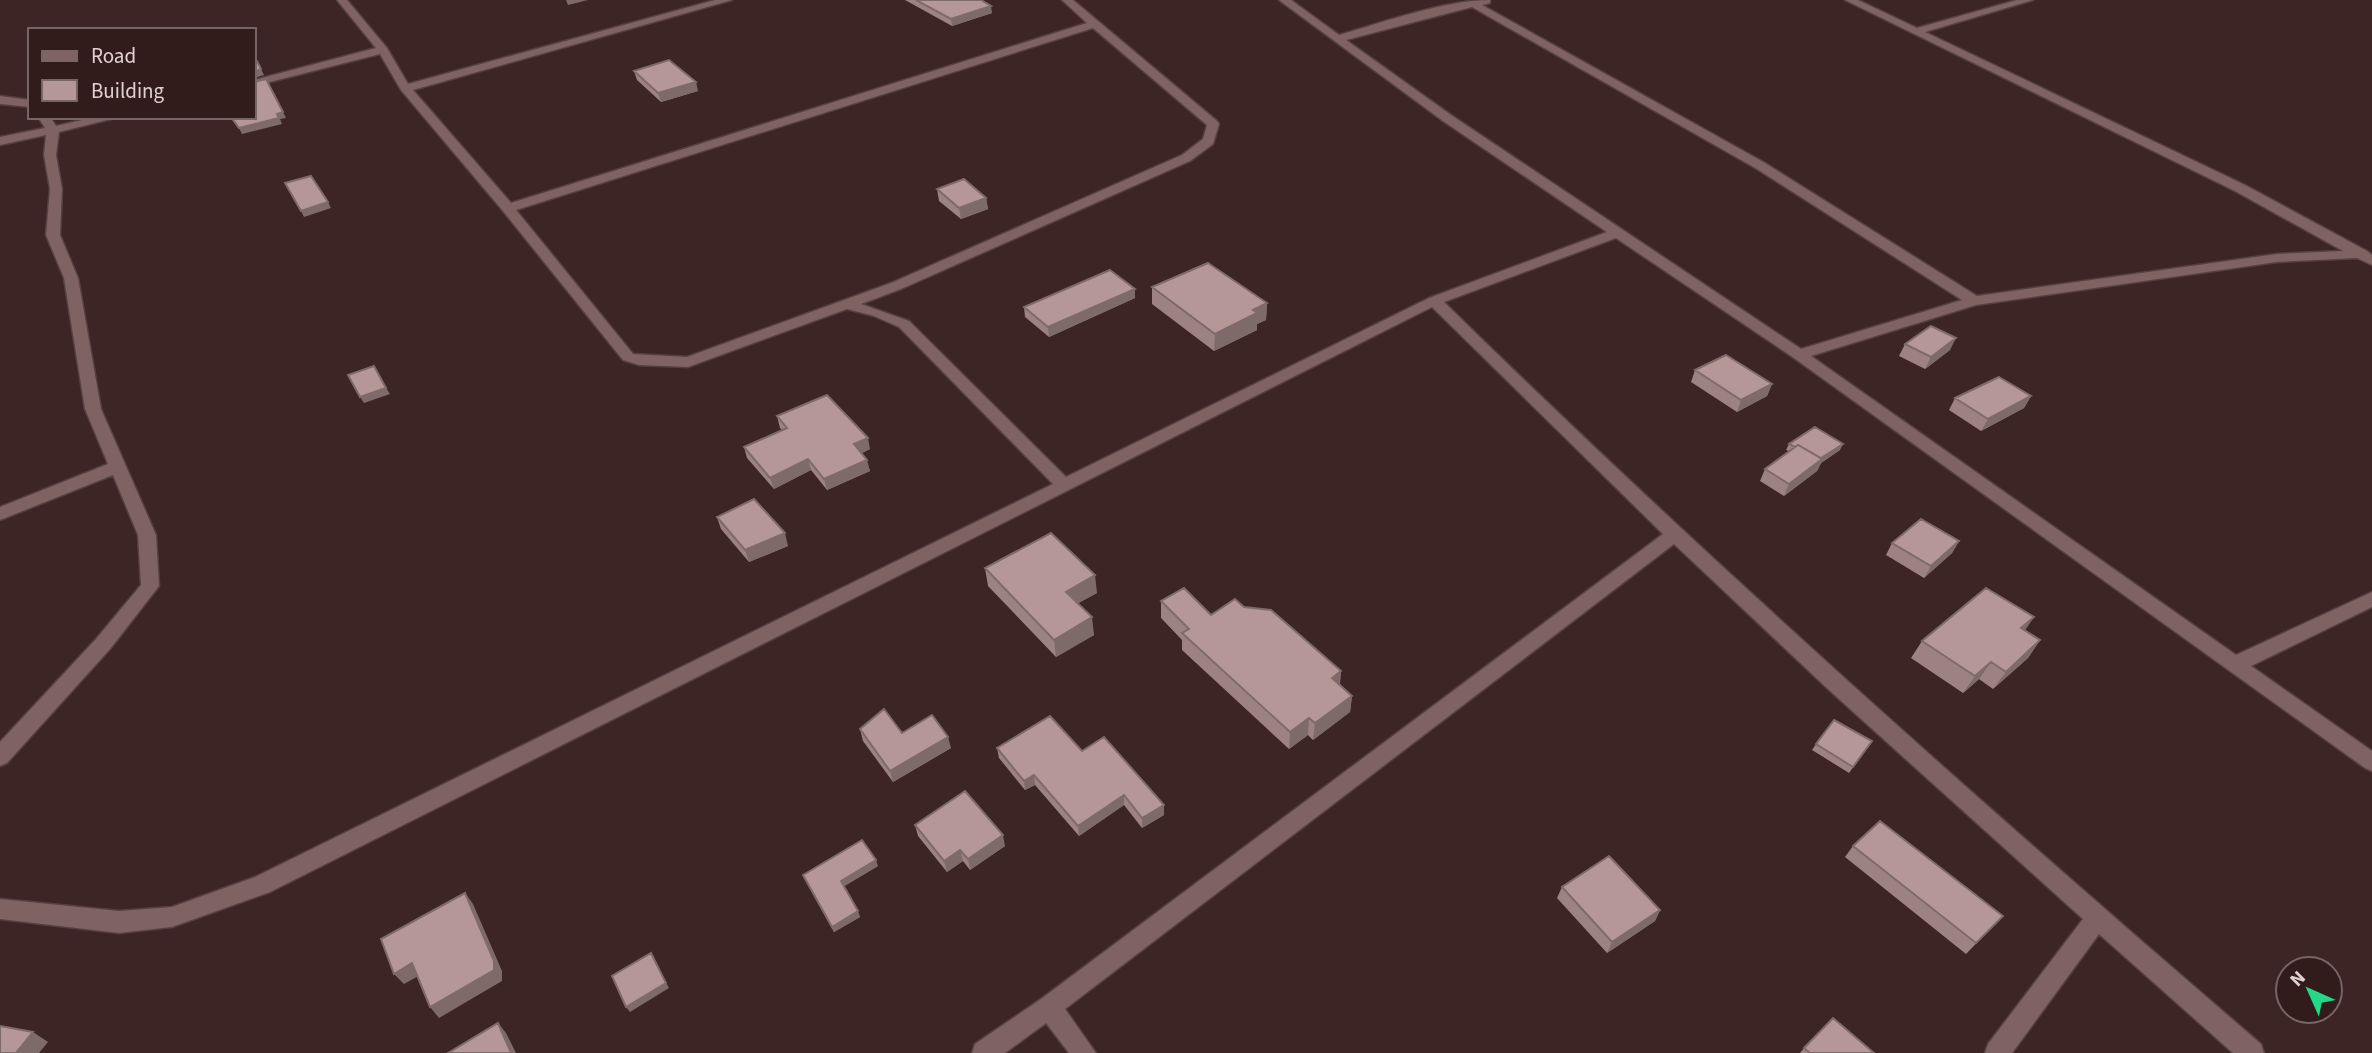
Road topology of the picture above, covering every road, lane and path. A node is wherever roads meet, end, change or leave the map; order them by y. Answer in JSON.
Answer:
{"nodes":[{"id":1,"x":342,"y":0,"type":"edge"},
{"id":2,"x":676,"y":0,"type":"edge"},
{"id":3,"x":727,"y":0,"type":"edge"},
{"id":4,"x":1067,"y":0,"type":"edge"},
{"id":5,"x":1284,"y":0,"type":"edge"},
{"id":6,"x":1850,"y":0,"type":"edge"},
{"id":7,"x":2028,"y":0,"type":"edge"},
{"id":8,"x":1481,"y":2,"type":"edge"},
{"id":9,"x":689,"y":11,"type":"junction"},
{"id":10,"x":1094,"y":24,"type":"junction"},
{"id":11,"x":1918,"y":31,"type":"junction"},
{"id":12,"x":1337,"y":39,"type":"junction"},
{"id":13,"x":383,"y":50,"type":"junction"},
{"id":14,"x":256,"y":82,"type":"edge"},
{"id":15,"x":405,"y":88,"type":"junction"},
{"id":16,"x":0,"y":100,"type":"edge"},
{"id":17,"x":28,"y":104,"type":"edge"},
{"id":18,"x":94,"y":119,"type":"edge"},
{"id":19,"x":48,"y":124,"type":"edge"},
{"id":20,"x":0,"y":141,"type":"edge"},
{"id":21,"x":508,"y":208,"type":"junction"},
{"id":22,"x":1618,"y":232,"type":"junction"},
{"id":23,"x":2367,"y":258,"type":"edge"},
{"id":24,"x":1434,"y":301,"type":"junction"},
{"id":25,"x":1973,"y":301,"type":"junction"},
{"id":26,"x":845,"y":304,"type":"junction"},
{"id":27,"x":1799,"y":355,"type":"junction"},
{"id":28,"x":116,"y":467,"type":"junction"},
{"id":29,"x":1063,"y":484,"type":"junction"},
{"id":30,"x":0,"y":514,"type":"edge"},
{"id":31,"x":1674,"y":535,"type":"junction"},
{"id":32,"x":2372,"y":598,"type":"edge"},
{"id":33,"x":2236,"y":664,"type":"junction"},
{"id":34,"x":0,"y":757,"type":"edge"},
{"id":35,"x":2372,"y":762,"type":"edge"},
{"id":36,"x":0,"y":909,"type":"edge"},
{"id":37,"x":2097,"y":918,"type":"junction"},
{"id":38,"x":1049,"y":1007,"type":"junction"},
{"id":39,"x":984,"y":1053,"type":"edge"},
{"id":40,"x":1084,"y":1053,"type":"edge"},
{"id":41,"x":1997,"y":1053,"type":"edge"},
{"id":42,"x":2252,"y":1053,"type":"edge"}],
"edges":[{"from":1,"to":13,"type":"street"},
{"from":2,"to":9,"type":"street"},
{"from":3,"to":9,"type":"street"},
{"from":4,"to":10,"type":"street"},
{"from":5,"to":12,"type":"street"},
{"from":6,"to":11,"type":"street"},
{"from":7,"to":11,"type":"street"},
{"from":8,"to":12,"type":"street"},
{"from":8,"to":25,"type":"street"},
{"from":9,"to":15,"type":"street"},
{"from":10,"to":21,"type":"street"},
{"from":10,"to":26,"type":"street"},
{"from":11,"to":23,"type":"street"},
{"from":12,"to":22,"type":"street"},
{"from":13,"to":14,"type":"street"},
{"from":13,"to":15,"type":"street"},
{"from":15,"to":21,"type":"street"},
{"from":16,"to":17,"type":"street"},
{"from":18,"to":19,"type":"street"},
{"from":19,"to":20,"type":"street"},
{"from":19,"to":28,"type":"street"},
{"from":21,"to":26,"type":"street"},
{"from":22,"to":24,"type":"street"},
{"from":22,"to":27,"type":"street"},
{"from":23,"to":25,"type":"street"},
{"from":24,"to":29,"type":"street"},
{"from":24,"to":31,"type":"street"},
{"from":25,"to":27,"type":"street"},
{"from":26,"to":29,"type":"street"},
{"from":27,"to":33,"type":"street"},
{"from":28,"to":30,"type":"street"},
{"from":28,"to":34,"type":"street"},
{"from":29,"to":36,"type":"street"},
{"from":31,"to":37,"type":"street"},
{"from":31,"to":38,"type":"street"},
{"from":32,"to":33,"type":"street"},
{"from":33,"to":35,"type":"street"},
{"from":37,"to":41,"type":"street"},
{"from":37,"to":42,"type":"street"},
{"from":38,"to":39,"type":"street"},
{"from":38,"to":40,"type":"street"}]}
